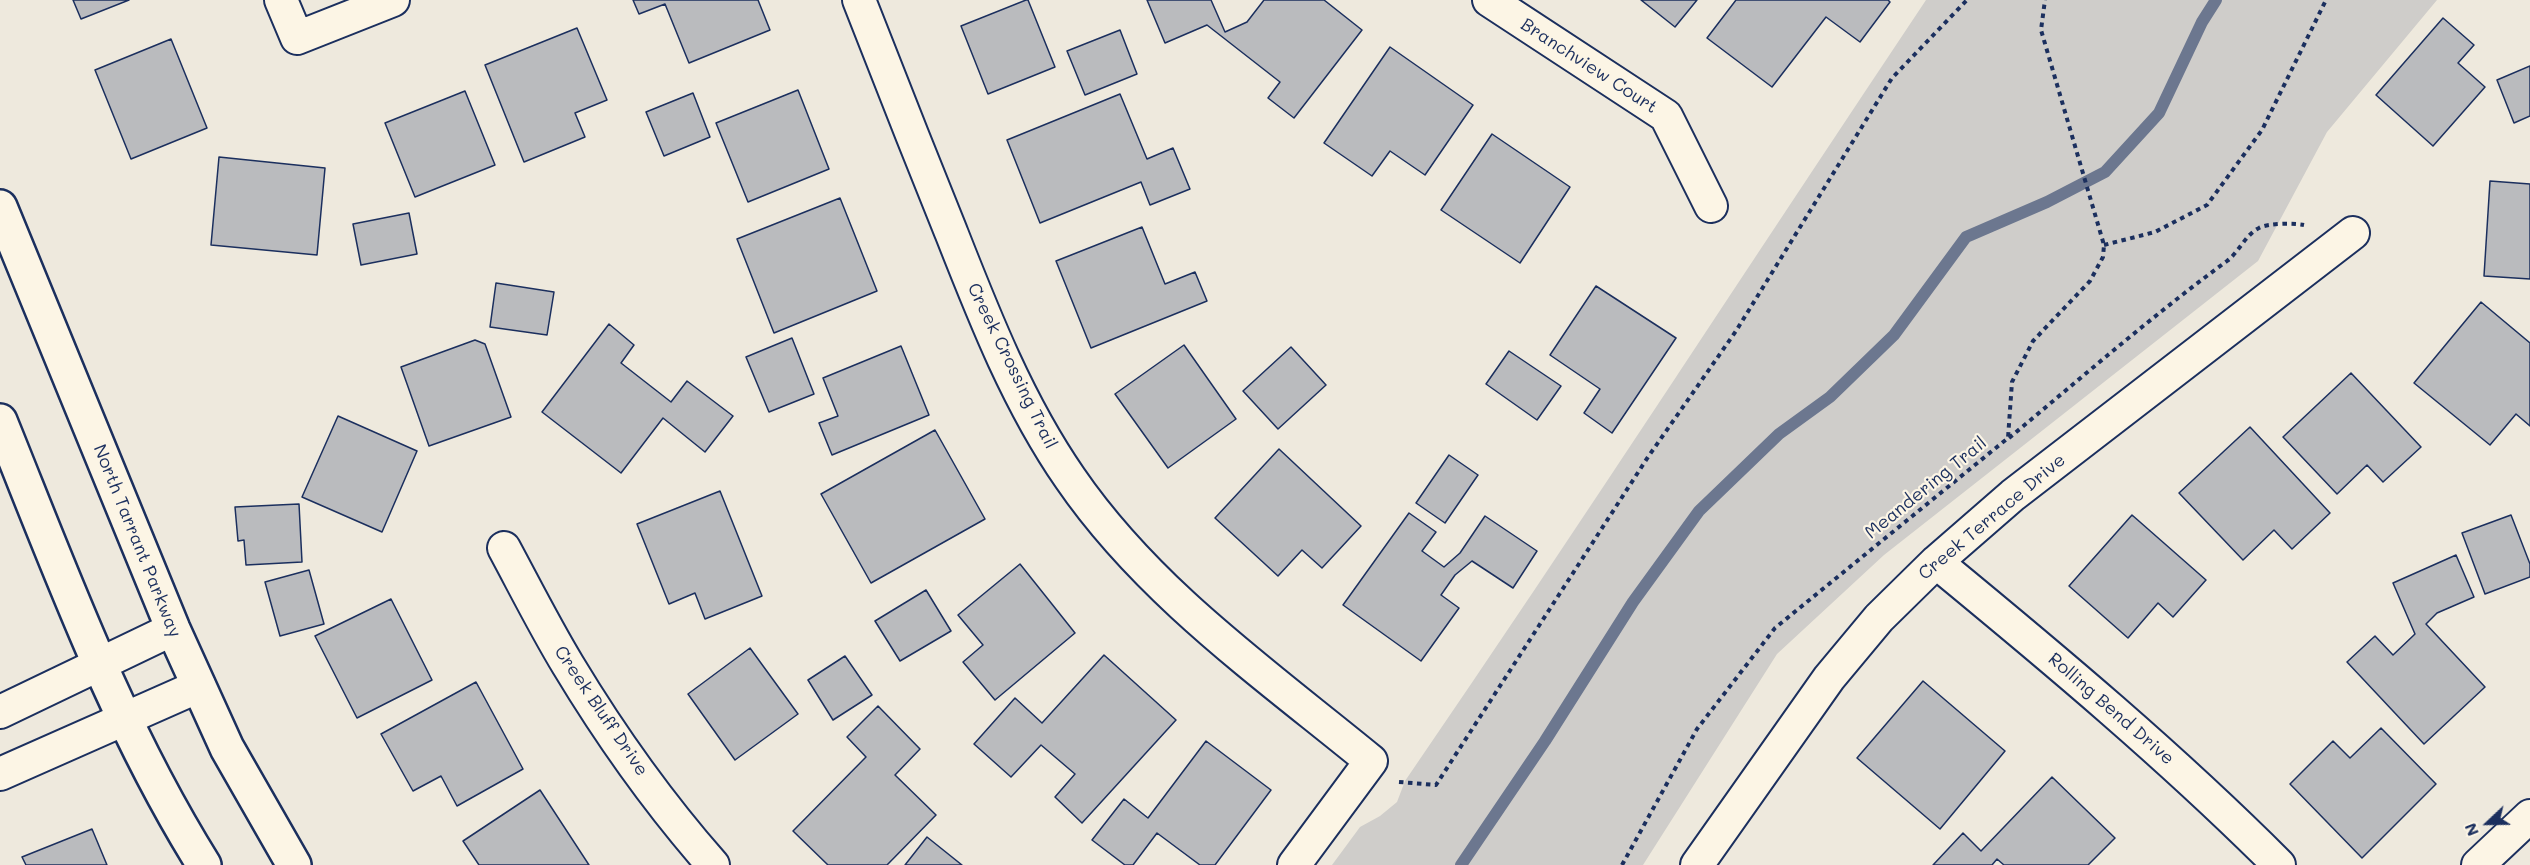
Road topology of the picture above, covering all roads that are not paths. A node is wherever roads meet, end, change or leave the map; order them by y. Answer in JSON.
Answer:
{"nodes":[{"id":1,"x":281,"y":0,"type":"edge"},
{"id":2,"x":393,"y":0,"type":"edge"},
{"id":3,"x":859,"y":0,"type":"edge"},
{"id":4,"x":1489,"y":0,"type":"edge"},
{"id":5,"x":1711,"y":206,"type":"dead end"},
{"id":6,"x":0,"y":207,"type":"edge"},
{"id":7,"x":2353,"y":233,"type":"road end"},
{"id":8,"x":0,"y":421,"type":"edge"},
{"id":9,"x":504,"y":548,"type":"dead end"},
{"id":10,"x":1936,"y":562,"type":"junction"},
{"id":11,"x":173,"y":629,"type":"junction"},
{"id":12,"x":97,"y":663,"type":"junction"},
{"id":13,"x":199,"y":686,"type":"junction"},
{"id":14,"x":0,"y":712,"type":"edge"},
{"id":15,"x":124,"y":720,"type":"junction"},
{"id":16,"x":0,"y":774,"type":"edge"},
{"id":17,"x":2530,"y":816,"type":"edge"},
{"id":18,"x":204,"y":865,"type":"edge"},
{"id":19,"x":294,"y":865,"type":"edge"},
{"id":20,"x":713,"y":865,"type":"edge"},
{"id":21,"x":1294,"y":865,"type":"edge"},
{"id":22,"x":1697,"y":865,"type":"edge"},
{"id":23,"x":2279,"y":865,"type":"edge"},
{"id":24,"x":2478,"y":865,"type":"edge"}],
"edges":[{"from":1,"to":2,"type":"street"},
{"from":3,"to":21,"type":"street","name":"Creek Crossing Trail"},
{"from":4,"to":5,"type":"street","name":"Branchview Court"},
{"from":6,"to":11,"type":"main road","name":"North Tarrant Parkway"},
{"from":7,"to":10,"type":"street","name":"Creek Terrace Drive"},
{"from":8,"to":12,"type":"main road"},
{"from":9,"to":20,"type":"street","name":"Creek Bluff Drive"},
{"from":10,"to":22,"type":"street","name":"Creek Terrace Drive"},
{"from":10,"to":23,"type":"street","name":"Rolling Bend Drive"},
{"from":11,"to":12,"type":"street"},
{"from":11,"to":13,"type":"main road","name":"North Tarrant Parkway"},
{"from":12,"to":14,"type":"street"},
{"from":12,"to":15,"type":"main road"},
{"from":13,"to":15,"type":"street"},
{"from":13,"to":19,"type":"main road","name":"North Tarrant Parkway"},
{"from":15,"to":16,"type":"street"},
{"from":15,"to":18,"type":"main road"},
{"from":17,"to":24,"type":"street"}]}
